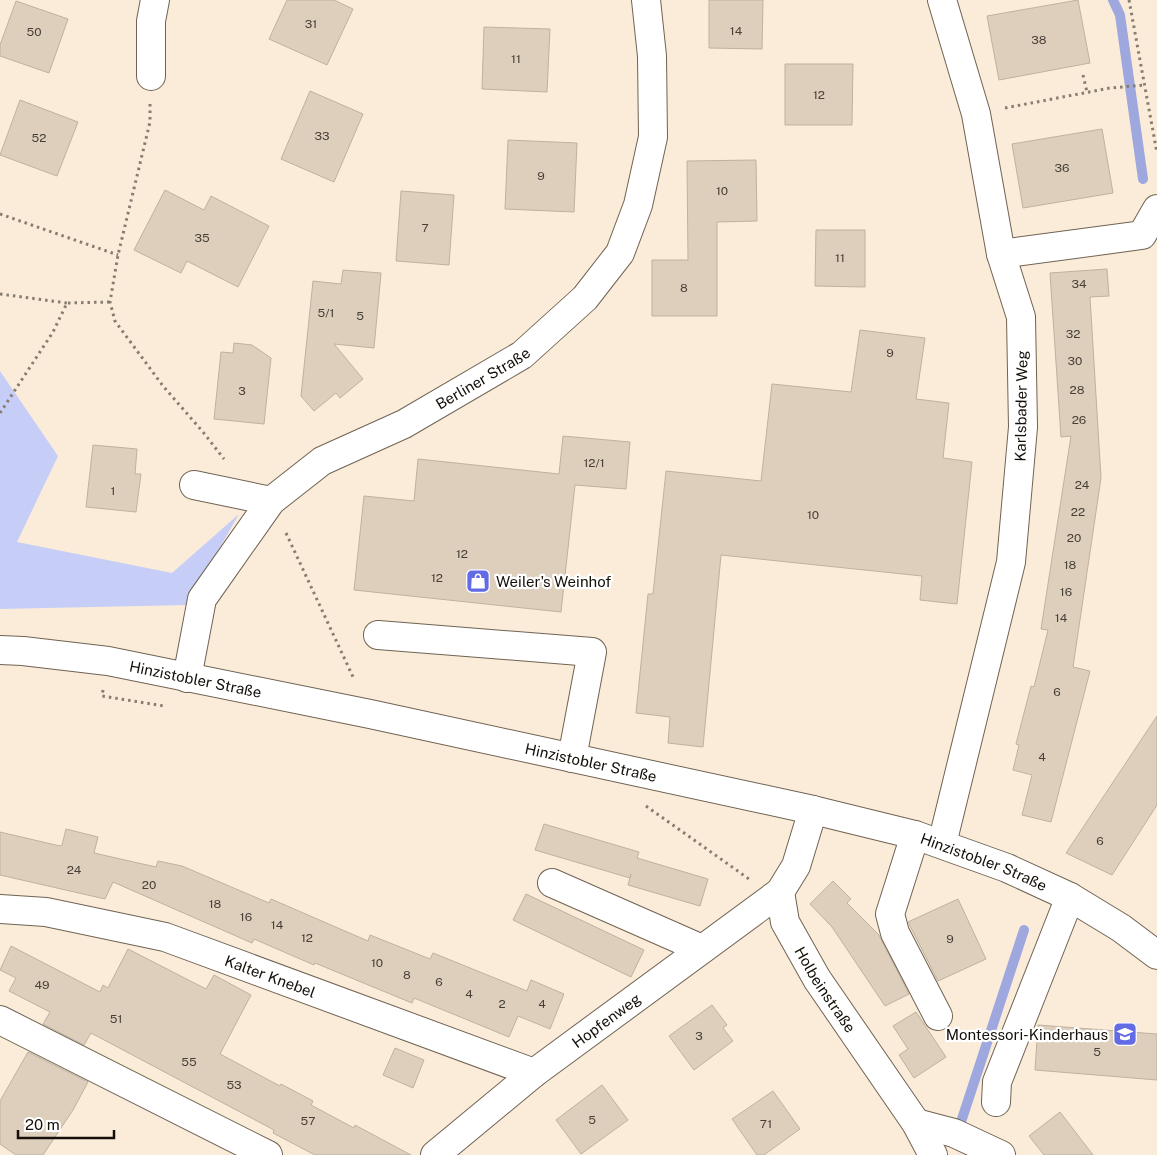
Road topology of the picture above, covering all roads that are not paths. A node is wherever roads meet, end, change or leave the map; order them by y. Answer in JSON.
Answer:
{"nodes":[{"id":1,"x":155,"y":0,"type":"edge"},
{"id":2,"x":646,"y":0,"type":"edge"},
{"id":3,"x":942,"y":0,"type":"edge"},
{"id":4,"x":150,"y":76,"type":"road end"},
{"id":5,"x":1157,"y":209,"type":"edge"},
{"id":6,"x":1001,"y":254,"type":"junction"},
{"id":7,"x":194,"y":485,"type":"dead end"},
{"id":8,"x":271,"y":501,"type":"junction"},
{"id":9,"x":378,"y":634,"type":"dead end"},
{"id":10,"x":0,"y":650,"type":"edge"},
{"id":11,"x":187,"y":678,"type":"junction"},
{"id":12,"x":572,"y":758,"type":"junction"},
{"id":13,"x":813,"y":810,"type":"junction"},
{"id":14,"x":914,"y":836,"type":"junction"},
{"id":15,"x":942,"y":844,"type":"junction"},
{"id":16,"x":552,"y":883,"type":"dead end"},
{"id":17,"x":775,"y":897,"type":"junction"},
{"id":18,"x":1070,"y":897,"type":"junction"},
{"id":19,"x":0,"y":909,"type":"edge"},
{"id":20,"x":702,"y":949,"type":"junction"},
{"id":21,"x":1157,"y":955,"type":"edge"},
{"id":22,"x":938,"y":1016,"type":"dead end"},
{"id":23,"x":0,"y":1020,"type":"edge"},
{"id":24,"x":534,"y":1073,"type":"junction"},
{"id":25,"x":996,"y":1102,"type":"dead end"},
{"id":26,"x":916,"y":1123,"type":"junction"},
{"id":27,"x":268,"y":1155,"type":"edge"},
{"id":28,"x":435,"y":1155,"type":"edge"},
{"id":29,"x":933,"y":1155,"type":"edge"},
{"id":30,"x":1001,"y":1155,"type":"edge"}],
"edges":[{"from":1,"to":4,"type":"street"},
{"from":2,"to":8,"type":"street","name":"Berliner Straße"},
{"from":3,"to":6,"type":"street","name":"Karlsbader Weg"},
{"from":5,"to":6,"type":"street"},
{"from":6,"to":15,"type":"street","name":"Karlsbader Weg"},
{"from":7,"to":8,"type":"street"},
{"from":8,"to":11,"type":"street","name":"Berliner Straße"},
{"from":9,"to":12,"type":"street"},
{"from":10,"to":11,"type":"street","name":"Hinzistobler Straße"},
{"from":11,"to":12,"type":"street","name":"Hinzistobler Straße"},
{"from":12,"to":13,"type":"street","name":"Hinzistobler Straße"},
{"from":13,"to":14,"type":"street","name":"Hinzistobler Straße"},
{"from":13,"to":17,"type":"street"},
{"from":14,"to":15,"type":"street","name":"Hinzistobler Straße"},
{"from":14,"to":22,"type":"street"},
{"from":15,"to":18,"type":"street","name":"Hinzistobler Straße"},
{"from":16,"to":20,"type":"street"},
{"from":17,"to":20,"type":"street","name":"Hopfenweg"},
{"from":17,"to":26,"type":"street","name":"Holbeinstraße"},
{"from":18,"to":21,"type":"street","name":"Hinzistobler Straße"},
{"from":18,"to":25,"type":"street"},
{"from":19,"to":24,"type":"street","name":"Kalter Knebel"},
{"from":20,"to":24,"type":"street","name":"Hopfenweg"},
{"from":23,"to":27,"type":"street"},
{"from":24,"to":28,"type":"street","name":"Hopfenweg"},
{"from":26,"to":29,"type":"street","name":"Holbeinstraße"},
{"from":26,"to":30,"type":"street"}]}
